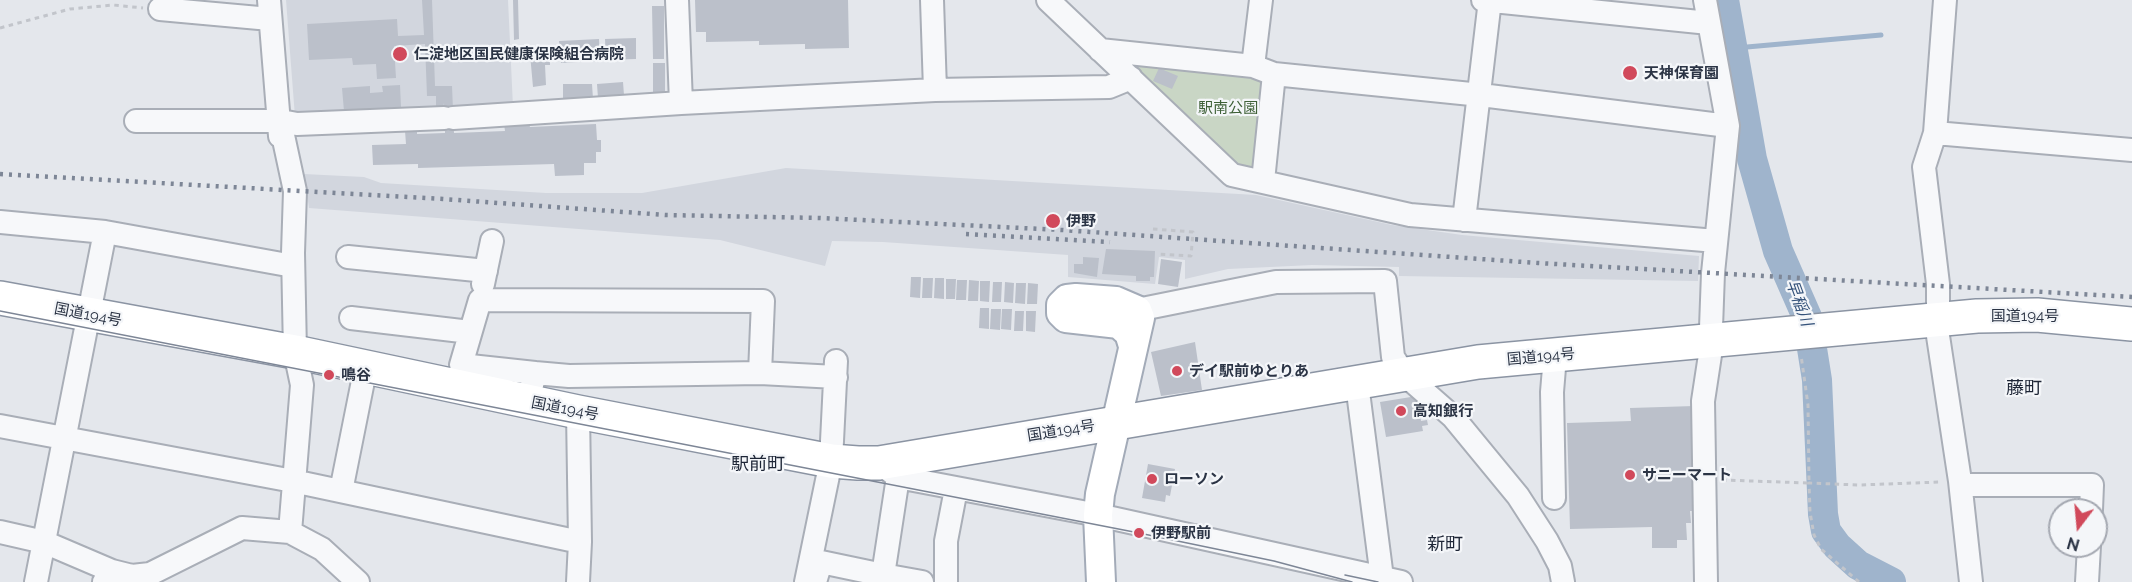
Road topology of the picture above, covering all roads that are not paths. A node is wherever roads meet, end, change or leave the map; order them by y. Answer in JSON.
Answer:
{"nodes":[{"id":1,"x":677,"y":0,"type":"edge"},
{"id":2,"x":932,"y":0,"type":"edge"},
{"id":3,"x":1048,"y":0,"type":"edge"},
{"id":4,"x":1261,"y":0,"type":"edge"},
{"id":5,"x":1484,"y":0,"type":"edge"},
{"id":6,"x":1490,"y":0,"type":"edge"},
{"id":7,"x":1705,"y":0,"type":"edge"},
{"id":8,"x":1945,"y":0,"type":"edge"},
{"id":9,"x":160,"y":9,"type":"road end"},
{"id":10,"x":270,"y":10,"type":"edge"},
{"id":11,"x":1709,"y":24,"type":"junction"},
{"id":12,"x":1100,"y":50,"type":"junction"},
{"id":13,"x":1253,"y":66,"type":"junction"},
{"id":14,"x":1274,"y":74,"type":"junction"},
{"id":15,"x":1131,"y":78,"type":"junction"},
{"id":16,"x":935,"y":90,"type":"junction"},
{"id":17,"x":1481,"y":95,"type":"junction"},
{"id":18,"x":681,"y":103,"type":"junction"},
{"id":19,"x":136,"y":121,"type":"dead end"},
{"id":20,"x":281,"y":123,"type":"junction"},
{"id":21,"x":1728,"y":126,"type":"junction"},
{"id":22,"x":1935,"y":133,"type":"junction"},
{"id":23,"x":2132,"y":150,"type":"edge"},
{"id":24,"x":1263,"y":181,"type":"junction"},
{"id":25,"x":1464,"y":220,"type":"junction"},
{"id":26,"x":0,"y":222,"type":"edge"},
{"id":27,"x":105,"y":232,"type":"junction"},
{"id":28,"x":492,"y":241,"type":"dead end"},
{"id":29,"x":1716,"y":241,"type":"junction"},
{"id":30,"x":348,"y":257,"type":"dead end"},
{"id":31,"x":293,"y":260,"type":"junction"},
{"id":32,"x":486,"y":271,"type":"junction"},
{"id":33,"x":0,"y":298,"type":"edge"},
{"id":34,"x":480,"y":300,"type":"junction"},
{"id":35,"x":1137,"y":310,"type":"junction"},
{"id":36,"x":87,"y":315,"type":"junction"},
{"id":37,"x":351,"y":318,"type":"dead end"},
{"id":38,"x":1937,"y":319,"type":"junction"},
{"id":39,"x":2132,"y":324,"type":"edge"},
{"id":40,"x":470,"y":332,"type":"junction"},
{"id":41,"x":1710,"y":341,"type":"junction"},
{"id":42,"x":1133,"y":346,"type":"junction"},
{"id":43,"x":295,"y":352,"type":"junction"},
{"id":44,"x":1555,"y":356,"type":"junction"},
{"id":45,"x":366,"y":366,"type":"junction"},
{"id":46,"x":760,"y":373,"type":"junction"},
{"id":47,"x":1404,"y":374,"type":"junction"},
{"id":48,"x":1357,"y":384,"type":"junction"},
{"id":49,"x":531,"y":387,"type":"junction"},
{"id":50,"x":578,"y":411,"type":"junction"},
{"id":51,"x":1114,"y":422,"type":"junction"},
{"id":52,"x":0,"y":426,"type":"edge"},
{"id":53,"x":63,"y":438,"type":"junction"},
{"id":54,"x":831,"y":461,"type":"junction"},
{"id":55,"x":889,"y":470,"type":"junction"},
{"id":56,"x":293,"y":481,"type":"junction"},
{"id":57,"x":1960,"y":483,"type":"junction"},
{"id":58,"x":956,"y":489,"type":"junction"},
{"id":59,"x":341,"y":491,"type":"junction"},
{"id":60,"x":1554,"y":498,"type":"dead end"},
{"id":61,"x":2091,"y":498,"type":"edge"},
{"id":62,"x":1098,"y":515,"type":"junction"},
{"id":63,"x":0,"y":532,"type":"edge"},
{"id":64,"x":290,"y":532,"type":"junction"},
{"id":65,"x":44,"y":542,"type":"junction"},
{"id":66,"x":580,"y":542,"type":"junction"},
{"id":67,"x":2088,"y":558,"type":"edge"},
{"id":68,"x":883,"y":575,"type":"junction"},
{"id":69,"x":108,"y":576,"type":"edge"},
{"id":70,"x":1377,"y":579,"type":"edge"},
{"id":71,"x":354,"y":580,"type":"edge"},
{"id":72,"x":36,"y":582,"type":"edge"},
{"id":73,"x":578,"y":582,"type":"edge"},
{"id":74,"x":806,"y":582,"type":"edge"},
{"id":75,"x":815,"y":582,"type":"edge"},
{"id":76,"x":922,"y":582,"type":"edge"},
{"id":77,"x":946,"y":582,"type":"edge"},
{"id":78,"x":1101,"y":582,"type":"edge"},
{"id":79,"x":1563,"y":582,"type":"edge"},
{"id":80,"x":1706,"y":582,"type":"edge"},
{"id":81,"x":1971,"y":582,"type":"edge"},
{"id":82,"x":2087,"y":582,"type":"edge"}],
"edges":[{"from":1,"to":18,"type":"street"},
{"from":2,"to":16,"type":"street"},
{"from":3,"to":12,"type":"street"},
{"from":4,"to":13,"type":"street"},
{"from":5,"to":6,"type":"street"},
{"from":6,"to":11,"type":"street"},
{"from":6,"to":17,"type":"street"},
{"from":7,"to":11,"type":"street"},
{"from":8,"to":22,"type":"street"},
{"from":9,"to":10,"type":"street"},
{"from":10,"to":20,"type":"street"},
{"from":11,"to":21,"type":"street"},
{"from":12,"to":13,"type":"street"},
{"from":12,"to":15,"type":"street"},
{"from":13,"to":14,"type":"street"},
{"from":14,"to":17,"type":"street"},
{"from":14,"to":24,"type":"street"},
{"from":15,"to":16,"type":"street"},
{"from":15,"to":24,"type":"street"},
{"from":16,"to":18,"type":"street"},
{"from":17,"to":21,"type":"street"},
{"from":17,"to":25,"type":"street"},
{"from":18,"to":20,"type":"street"},
{"from":19,"to":20,"type":"street"},
{"from":20,"to":31,"type":"street"},
{"from":21,"to":29,"type":"street"},
{"from":22,"to":23,"type":"street"},
{"from":22,"to":38,"type":"street"},
{"from":24,"to":25,"type":"street"},
{"from":25,"to":29,"type":"street"},
{"from":26,"to":27,"type":"street"},
{"from":27,"to":31,"type":"street"},
{"from":27,"to":36,"type":"street"},
{"from":28,"to":32,"type":"street"},
{"from":29,"to":41,"type":"street"},
{"from":30,"to":32,"type":"street"},
{"from":31,"to":43,"type":"street"},
{"from":32,"to":34,"type":"street"},
{"from":33,"to":36,"type":"highway","name":"国道194号"},
{"from":34,"to":40,"type":"street"},
{"from":34,"to":46,"type":"street"},
{"from":35,"to":42,"type":"main road"},
{"from":35,"to":42,"type":"main road"},
{"from":35,"to":47,"type":"street"},
{"from":36,"to":43,"type":"highway","name":"国道194号"},
{"from":36,"to":53,"type":"street"},
{"from":37,"to":40,"type":"street"},
{"from":38,"to":39,"type":"highway","name":"国道194号"},
{"from":38,"to":41,"type":"highway","name":"国道194号"},
{"from":38,"to":57,"type":"street"},
{"from":40,"to":49,"type":"street"},
{"from":41,"to":44,"type":"highway","name":"国道194号"},
{"from":41,"to":80,"type":"street"},
{"from":42,"to":51,"type":"main road"},
{"from":43,"to":45,"type":"highway","name":"国道194号"},
{"from":43,"to":56,"type":"street"},
{"from":44,"to":47,"type":"highway","name":"国道194号"},
{"from":44,"to":60,"type":"street"},
{"from":45,"to":49,"type":"highway","name":"国道194号"},
{"from":45,"to":59,"type":"street"},
{"from":46,"to":49,"type":"street"},
{"from":46,"to":54,"type":"street"},
{"from":47,"to":48,"type":"highway","name":"国道194号"},
{"from":47,"to":79,"type":"street"},
{"from":48,"to":51,"type":"highway","name":"国道194号"},
{"from":48,"to":70,"type":"street"},
{"from":49,"to":50,"type":"highway","name":"国道194号"},
{"from":50,"to":54,"type":"highway","name":"国道194号"},
{"from":50,"to":66,"type":"street"},
{"from":51,"to":55,"type":"highway","name":"国道194号"},
{"from":51,"to":62,"type":"main road"},
{"from":52,"to":53,"type":"street"},
{"from":53,"to":56,"type":"street"},
{"from":53,"to":65,"type":"street"},
{"from":54,"to":55,"type":"highway","name":"国道194号"},
{"from":54,"to":74,"type":"street"},
{"from":55,"to":58,"type":"street"},
{"from":55,"to":68,"type":"street"},
{"from":56,"to":59,"type":"street"},
{"from":56,"to":64,"type":"street"},
{"from":57,"to":61,"type":"street"},
{"from":57,"to":81,"type":"street"},
{"from":58,"to":62,"type":"street"},
{"from":58,"to":77,"type":"street"},
{"from":59,"to":66,"type":"street"},
{"from":62,"to":70,"type":"street"},
{"from":62,"to":78,"type":"main road"},
{"from":63,"to":65,"type":"street"},
{"from":64,"to":69,"type":"street"},
{"from":64,"to":71,"type":"street"},
{"from":65,"to":69,"type":"street"},
{"from":65,"to":72,"type":"street"},
{"from":66,"to":73,"type":"street"},
{"from":67,"to":82,"type":"street"},
{"from":68,"to":75,"type":"street"},
{"from":68,"to":76,"type":"street"}]}
